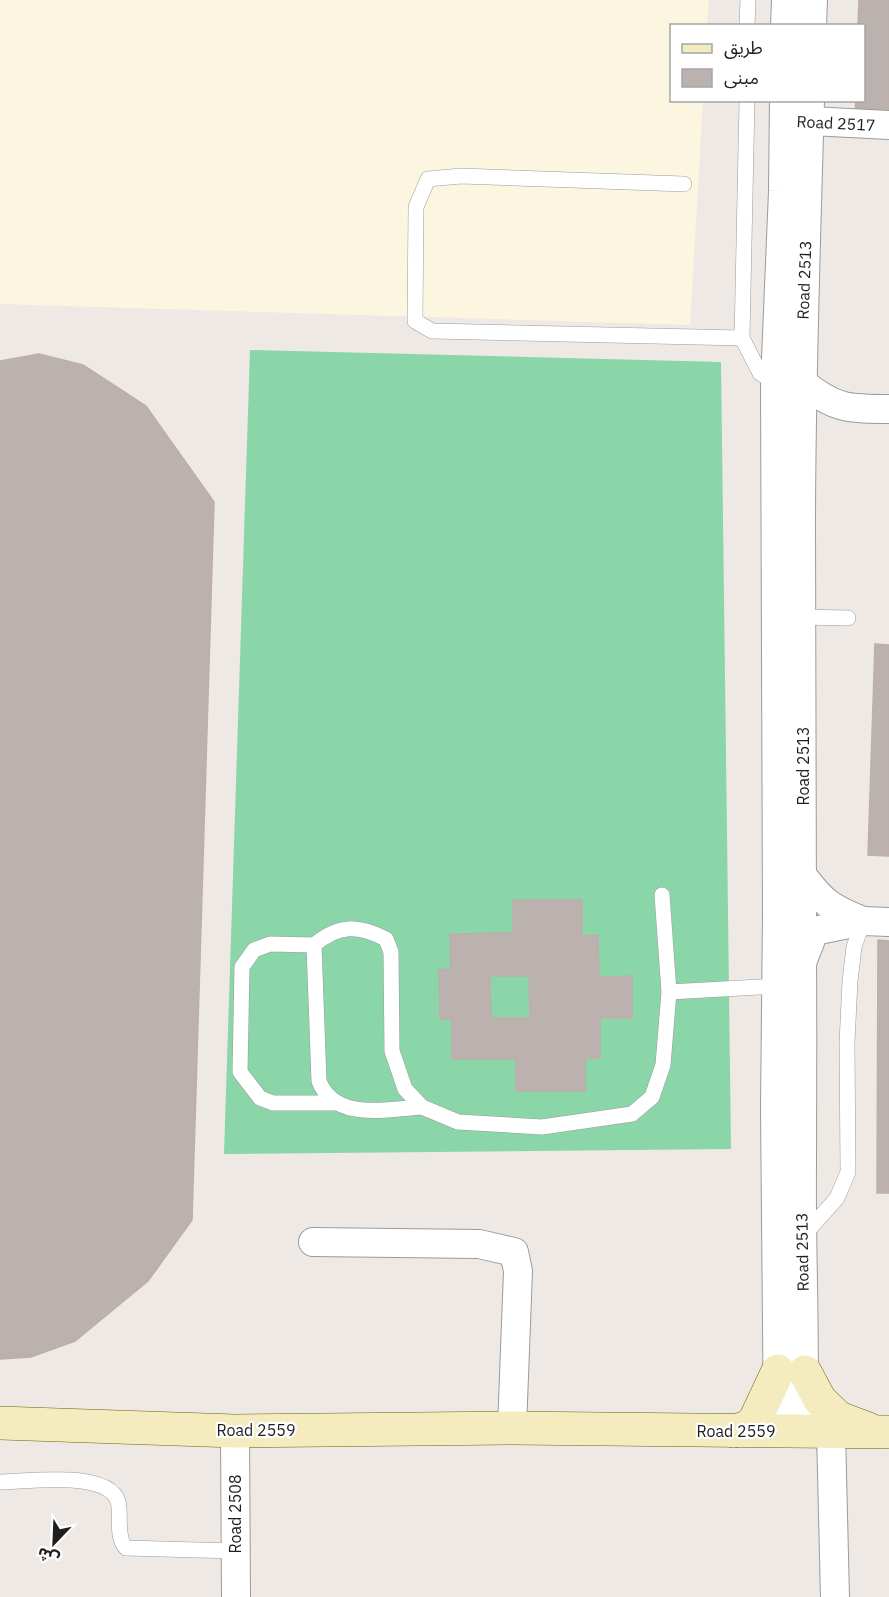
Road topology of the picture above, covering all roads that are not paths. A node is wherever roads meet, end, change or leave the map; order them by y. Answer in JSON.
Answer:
{"nodes":[{"id":1,"x":748,"y":0,"type":"edge"},
{"id":2,"x":786,"y":0,"type":"edge"},
{"id":3,"x":813,"y":0,"type":"edge"},
{"id":4,"x":747,"y":24,"type":"edge"},
{"id":5,"x":785,"y":24,"type":"edge"},
{"id":6,"x":812,"y":24,"type":"edge"},
{"id":7,"x":747,"y":102,"type":"edge"},
{"id":8,"x":797,"y":111,"type":"edge"},
{"id":9,"x":889,"y":125,"type":"edge"},
{"id":10,"x":684,"y":184,"type":"dead end"},
{"id":11,"x":742,"y":338,"type":"junction"},
{"id":12,"x":789,"y":383,"type":"junction"},
{"id":13,"x":889,"y":409,"type":"edge"},
{"id":14,"x":801,"y":617,"type":"junction"},
{"id":15,"x":848,"y":618,"type":"dead end"},
{"id":16,"x":803,"y":876,"type":"junction"},
{"id":17,"x":662,"y":895,"type":"dead end"},
{"id":18,"x":790,"y":915,"type":"junction"},
{"id":19,"x":876,"y":921,"type":"edge"},
{"id":20,"x":314,"y":945,"type":"junction"},
{"id":21,"x":803,"y":960,"type":"junction"},
{"id":22,"x":776,"y":986,"type":"junction"},
{"id":23,"x":669,"y":992,"type":"junction"},
{"id":24,"x":334,"y":1103,"type":"junction"},
{"id":25,"x":422,"y":1107,"type":"junction"},
{"id":26,"x":801,"y":1237,"type":"junction"},
{"id":27,"x":314,"y":1242,"type":"dead end"},
{"id":28,"x":791,"y":1371,"type":"junction"},
{"id":29,"x":0,"y":1423,"type":"edge"},
{"id":30,"x":512,"y":1428,"type":"junction"},
{"id":31,"x":235,"y":1431,"type":"junction"},
{"id":32,"x":734,"y":1431,"type":"junction"},
{"id":33,"x":804,"y":1431,"type":"junction"},
{"id":34,"x":884,"y":1433,"type":"edge"},
{"id":35,"x":0,"y":1482,"type":"edge"},
{"id":36,"x":235,"y":1551,"type":"junction"},
{"id":37,"x":236,"y":1597,"type":"edge"},
{"id":38,"x":835,"y":1597,"type":"edge"}],
"edges":[{"from":1,"to":4,"type":"lane"},
{"from":2,"to":5,"type":"street"},
{"from":3,"to":6,"type":"street"},
{"from":7,"to":11,"type":"lane"},
{"from":8,"to":9,"type":"street","name":"Road 2517"},
{"from":8,"to":12,"type":"street","name":"Road 2513"},
{"from":10,"to":11,"type":"lane"},
{"from":11,"to":12,"type":"lane"},
{"from":12,"to":13,"type":"street"},
{"from":12,"to":14,"type":"street","name":"Road 2513"},
{"from":12,"to":18,"type":"street","name":"Road 2513"},
{"from":14,"to":15,"type":"lane"},
{"from":14,"to":16,"type":"street","name":"Road 2513"},
{"from":16,"to":18,"type":"street","name":"Road 2513"},
{"from":16,"to":19,"type":"street"},
{"from":17,"to":23,"type":"lane"},
{"from":18,"to":21,"type":"street","name":"Road 2513"},
{"from":18,"to":22,"type":"street","name":"Road 2513"},
{"from":19,"to":21,"type":"street"},
{"from":19,"to":26,"type":"lane"},
{"from":20,"to":24,"type":"lane"},
{"from":20,"to":24,"type":"lane"},
{"from":20,"to":25,"type":"lane"},
{"from":21,"to":26,"type":"street","name":"Road 2513"},
{"from":22,"to":23,"type":"lane"},
{"from":22,"to":28,"type":"street","name":"Road 2513"},
{"from":23,"to":25,"type":"lane"},
{"from":24,"to":25,"type":"lane"},
{"from":26,"to":28,"type":"street","name":"Road 2513"},
{"from":27,"to":30,"type":"street"},
{"from":28,"to":32,"type":"street"},
{"from":28,"to":33,"type":"street","name":"Road 2513"},
{"from":28,"to":34,"type":"street"},
{"from":29,"to":31,"type":"street","name":"Road 2559"},
{"from":30,"to":31,"type":"street","name":"Road 2559"},
{"from":30,"to":32,"type":"street","name":"Road 2559"},
{"from":31,"to":36,"type":"street","name":"Road 2508"},
{"from":32,"to":33,"type":"street","name":"Road 2559"},
{"from":33,"to":34,"type":"street","name":"Road 2559"},
{"from":33,"to":38,"type":"street","name":"Road 2513"},
{"from":35,"to":36,"type":"lane"},
{"from":36,"to":37,"type":"street","name":"Road 2508"}]}
